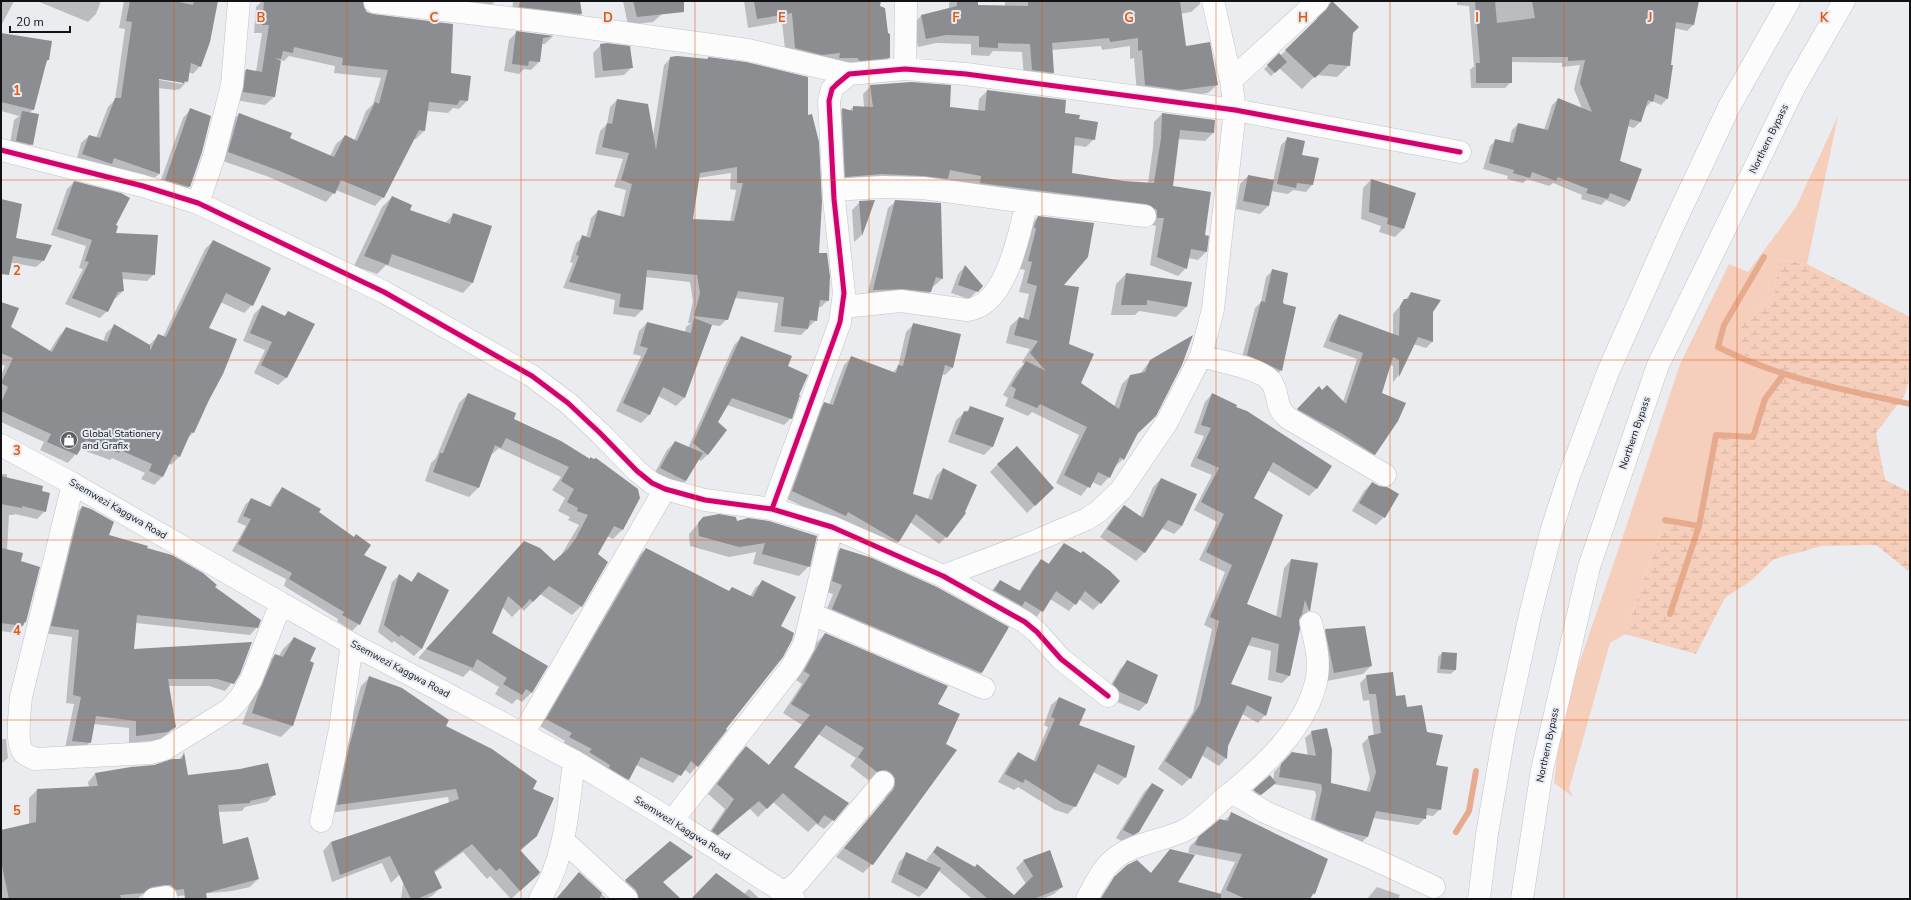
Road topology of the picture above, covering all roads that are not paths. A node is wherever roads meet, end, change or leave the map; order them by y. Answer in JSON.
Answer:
{"nodes":[{"id":1,"x":239,"y":1,"type":"edge"},
{"id":2,"x":906,"y":1,"type":"edge"},
{"id":3,"x":1213,"y":1,"type":"edge"},
{"id":4,"x":1318,"y":1,"type":"edge"},
{"id":5,"x":1789,"y":1,"type":"edge"},
{"id":6,"x":1844,"y":1,"type":"edge"},
{"id":7,"x":374,"y":2,"type":"edge"},
{"id":8,"x":905,"y":70,"type":"junction"},
{"id":9,"x":849,"y":74,"type":"junction"},
{"id":10,"x":1231,"y":80,"type":"junction"},
{"id":11,"x":1235,"y":110,"type":"junction"},
{"id":12,"x":1,"y":150,"type":"edge"},
{"id":13,"x":1460,"y":152,"type":"dead end"},
{"id":14,"x":834,"y":190,"type":"junction"},
{"id":15,"x":1027,"y":202,"type":"junction"},
{"id":16,"x":198,"y":203,"type":"junction"},
{"id":17,"x":1145,"y":216,"type":"dead end"},
{"id":18,"x":843,"y":307,"type":"junction"},
{"id":19,"x":1201,"y":356,"type":"junction"},
{"id":20,"x":1,"y":445,"type":"edge"},
{"id":21,"x":1385,"y":475,"type":"dead end"},
{"id":22,"x":74,"y":484,"type":"junction"},
{"id":23,"x":665,"y":489,"type":"junction"},
{"id":24,"x":772,"y":510,"type":"junction"},
{"id":25,"x":832,"y":527,"type":"junction"},
{"id":26,"x":943,"y":576,"type":"junction"},
{"id":27,"x":281,"y":602,"type":"junction"},
{"id":28,"x":812,"y":614,"type":"junction"},
{"id":29,"x":1311,"y":623,"type":"dead end"},
{"id":30,"x":352,"y":644,"type":"junction"},
{"id":31,"x":984,"y":688,"type":"dead end"},
{"id":32,"x":1108,"y":696,"type":"dead end"},
{"id":33,"x":523,"y":734,"type":"junction"},
{"id":34,"x":574,"y":761,"type":"junction"},
{"id":35,"x":883,"y":782,"type":"dead end"},
{"id":36,"x":1232,"y":792,"type":"junction"},
{"id":37,"x":321,"y":821,"type":"dead end"},
{"id":38,"x":672,"y":821,"type":"junction"},
{"id":39,"x":564,"y":842,"type":"junction"},
{"id":40,"x":1434,"y":887,"type":"dead end"},
{"id":41,"x":790,"y":896,"type":"edge"},
{"id":42,"x":540,"y":899,"type":"edge"},
{"id":43,"x":627,"y":899,"type":"edge"},
{"id":44,"x":1087,"y":899,"type":"edge"},
{"id":45,"x":1479,"y":899,"type":"edge"},
{"id":46,"x":1522,"y":899,"type":"edge"}],
"edges":[{"from":1,"to":16,"type":"main road"},
{"from":2,"to":8,"type":"main road"},
{"from":3,"to":10,"type":"main road"},
{"from":4,"to":10,"type":"main road"},
{"from":5,"to":45,"type":"main road"},
{"from":6,"to":46,"type":"main road","name":"Northern Bypass"},
{"from":7,"to":9,"type":"main road"},
{"from":8,"to":9,"type":"main road"},
{"from":8,"to":11,"type":"main road"},
{"from":9,"to":14,"type":"main road"},
{"from":10,"to":11,"type":"main road"},
{"from":11,"to":13,"type":"main road"},
{"from":11,"to":19,"type":"main road"},
{"from":12,"to":16,"type":"main road"},
{"from":14,"to":15,"type":"main road"},
{"from":14,"to":18,"type":"main road"},
{"from":15,"to":17,"type":"main road"},
{"from":15,"to":18,"type":"main road"},
{"from":16,"to":23,"type":"main road"},
{"from":18,"to":24,"type":"main road"},
{"from":19,"to":21,"type":"main road"},
{"from":19,"to":26,"type":"main road"},
{"from":20,"to":22,"type":"main road","name":"Ssemwezi Kaggwa Road"},
{"from":22,"to":27,"type":"main road","name":"Ssemwezi Kaggwa Road"},
{"from":22,"to":27,"type":"main road"},
{"from":23,"to":24,"type":"main road"},
{"from":23,"to":33,"type":"main road"},
{"from":24,"to":25,"type":"main road"},
{"from":25,"to":26,"type":"main road"},
{"from":25,"to":28,"type":"main road"},
{"from":26,"to":32,"type":"main road"},
{"from":27,"to":30,"type":"main road","name":"Ssemwezi Kaggwa Road"},
{"from":28,"to":31,"type":"main road"},
{"from":28,"to":38,"type":"main road"},
{"from":29,"to":36,"type":"main road"},
{"from":30,"to":33,"type":"main road","name":"Ssemwezi Kaggwa Road"},
{"from":30,"to":37,"type":"main road"},
{"from":33,"to":34,"type":"main road","name":"Ssemwezi Kaggwa Road"},
{"from":34,"to":38,"type":"main road","name":"Ssemwezi Kaggwa Road"},
{"from":34,"to":39,"type":"main road"},
{"from":35,"to":41,"type":"main road"},
{"from":36,"to":40,"type":"main road"},
{"from":36,"to":44,"type":"main road"},
{"from":38,"to":41,"type":"main road","name":"Ssemwezi Kaggwa Road"},
{"from":39,"to":42,"type":"main road"},
{"from":39,"to":43,"type":"main road"}]}
